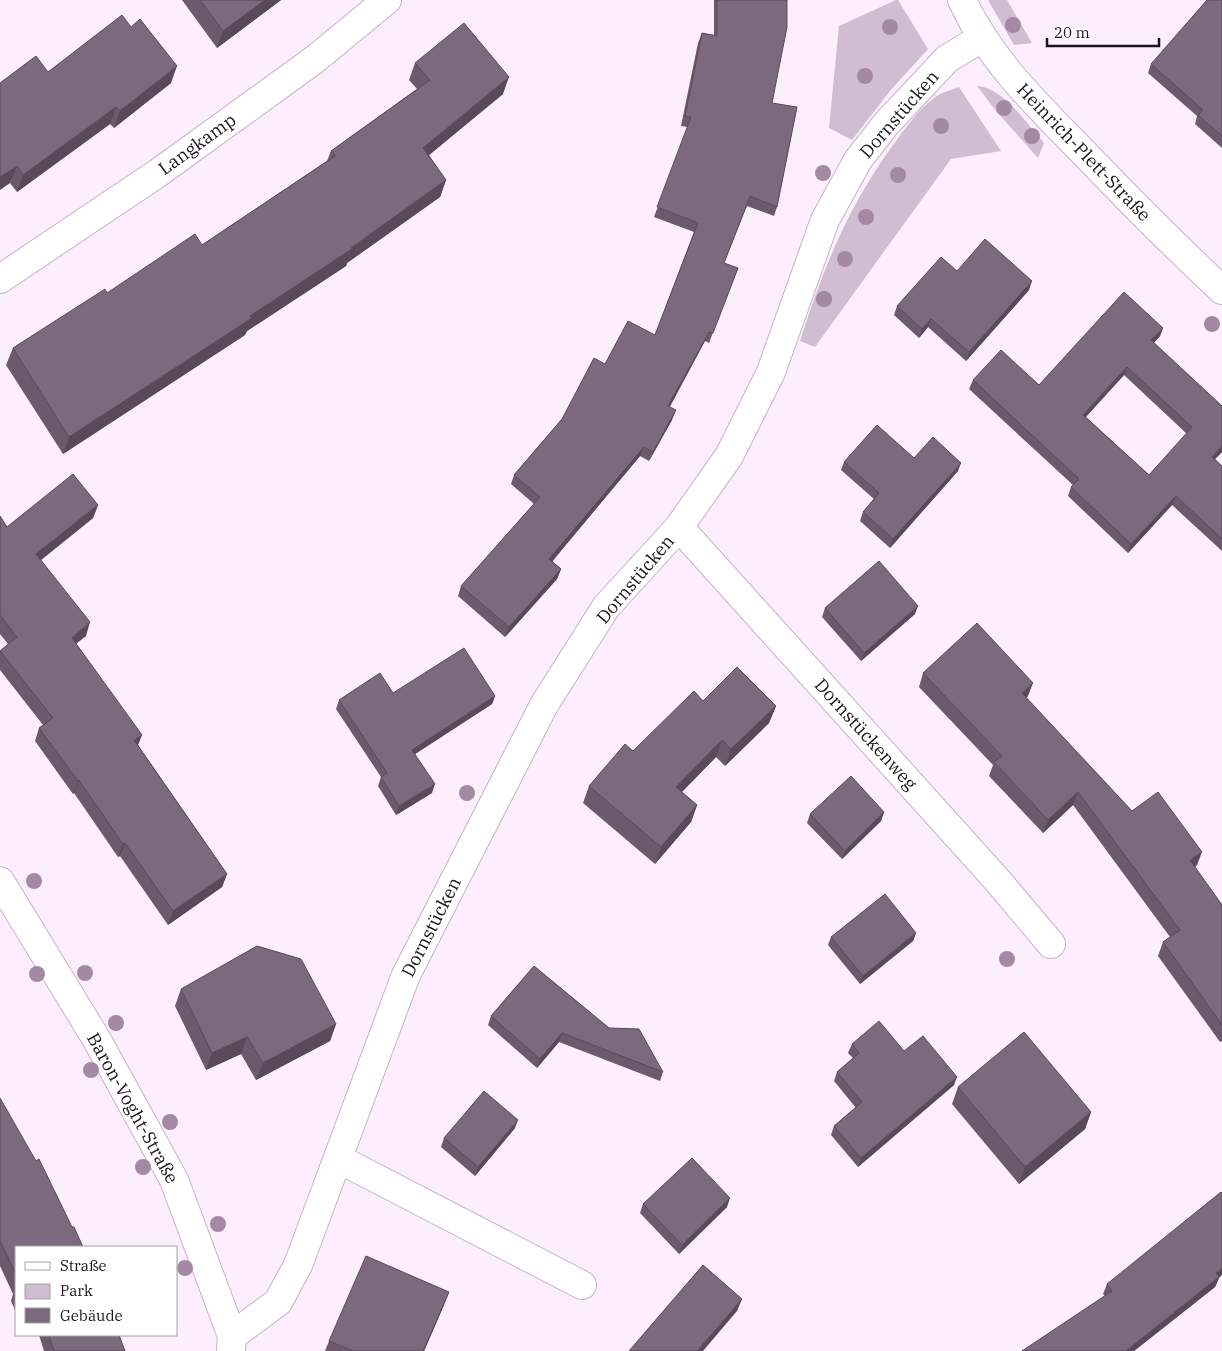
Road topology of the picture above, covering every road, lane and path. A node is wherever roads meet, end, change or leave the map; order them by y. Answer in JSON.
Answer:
{"nodes":[{"id":1,"x":387,"y":0,"type":"edge"},
{"id":2,"x":962,"y":0,"type":"edge"},
{"id":3,"x":983,"y":37,"type":"junction"},
{"id":4,"x":0,"y":279,"type":"edge"},
{"id":5,"x":1222,"y":290,"type":"edge"},
{"id":6,"x":679,"y":527,"type":"junction"},
{"id":7,"x":0,"y":881,"type":"edge"},
{"id":8,"x":1051,"y":944,"type":"dead end"},
{"id":9,"x":339,"y":1159,"type":"junction"},
{"id":10,"x":582,"y":1285,"type":"dead end"},
{"id":11,"x":231,"y":1344,"type":"edge"}],
"edges":[{"from":1,"to":4,"type":"street","name":"Langkamp"},
{"from":2,"to":3,"type":"street","name":"Heinrich-Plett-Straße"},
{"from":3,"to":5,"type":"street","name":"Heinrich-Plett-Straße"},
{"from":3,"to":6,"type":"street","name":"Dornstücken"},
{"from":6,"to":8,"type":"street","name":"Dornstückenweg"},
{"from":6,"to":9,"type":"street","name":"Dornstücken"},
{"from":7,"to":11,"type":"street","name":"Baron-Voght-Straße"},
{"from":9,"to":10,"type":"street"},
{"from":9,"to":11,"type":"street","name":"Dornstücken"}]}
